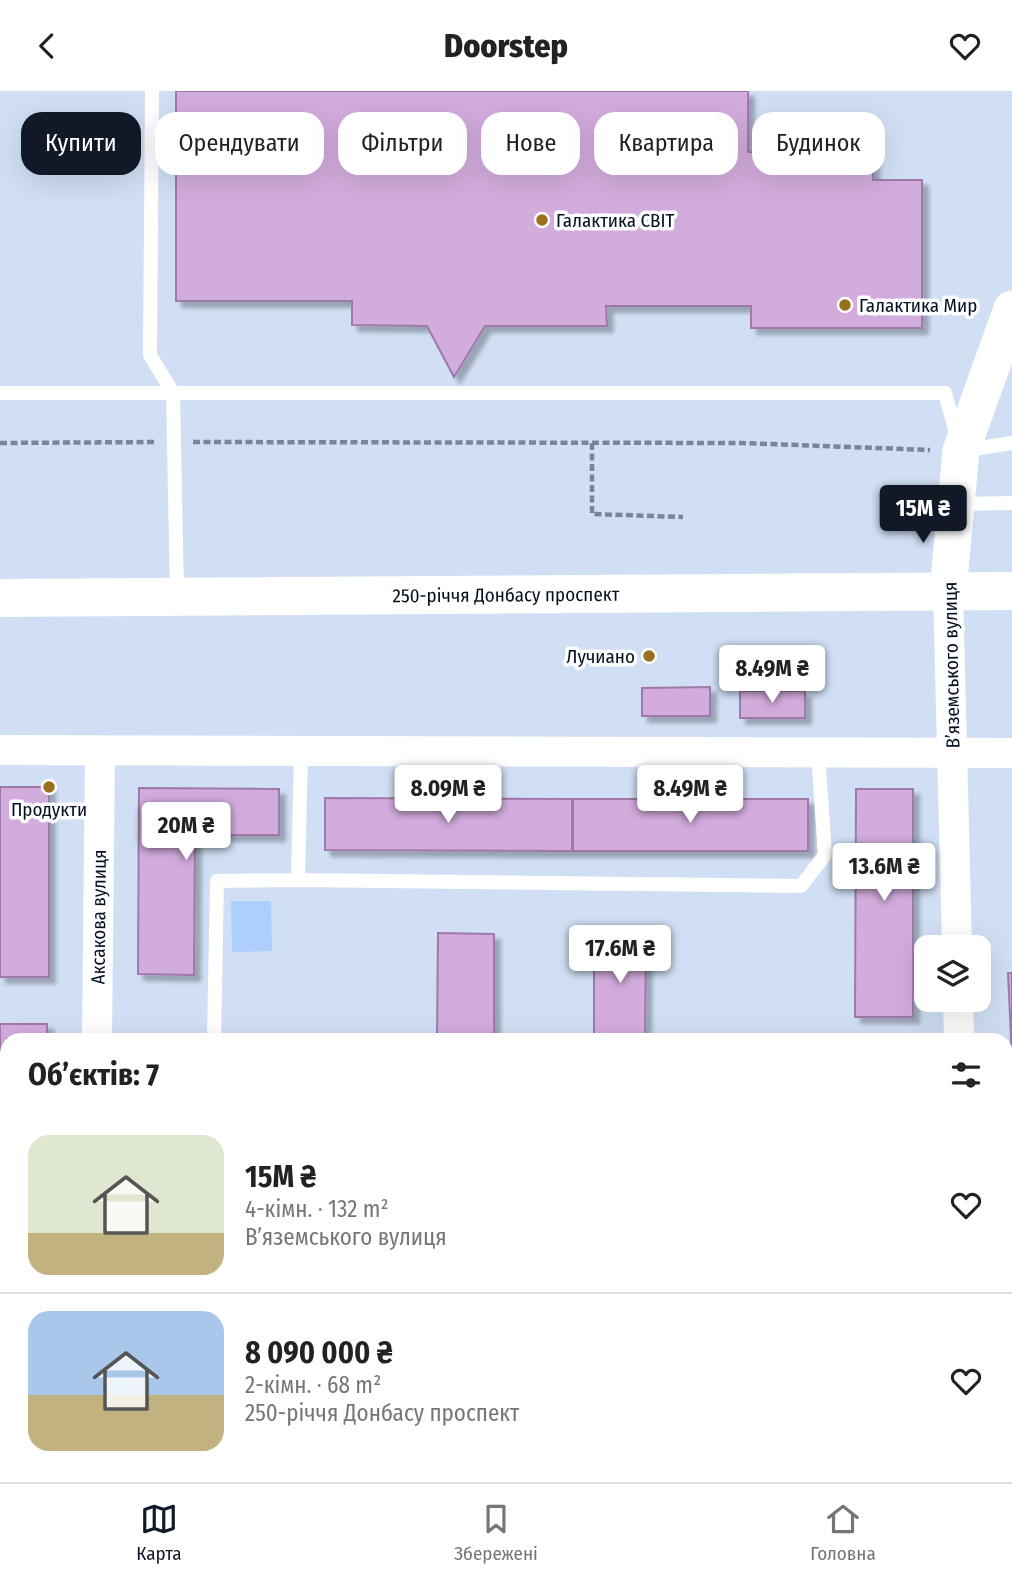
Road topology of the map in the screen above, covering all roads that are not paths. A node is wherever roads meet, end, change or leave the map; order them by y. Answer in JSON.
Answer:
{"nodes":[{"id":1,"x":152,"y":91,"type":"edge"},
{"id":2,"x":1012,"y":309,"type":"edge"},
{"id":3,"x":0,"y":393,"type":"edge"},
{"id":4,"x":173,"y":393,"type":"junction"},
{"id":5,"x":1012,"y":443,"type":"edge"},
{"id":6,"x":961,"y":451,"type":"junction"},
{"id":7,"x":1012,"y":503,"type":"edge"},
{"id":8,"x":956,"y":504,"type":"junction"},
{"id":9,"x":948,"y":591,"type":"junction"},
{"id":10,"x":1012,"y":591,"type":"edge"},
{"id":11,"x":177,"y":597,"type":"junction"},
{"id":12,"x":0,"y":599,"type":"edge"},
{"id":13,"x":0,"y":750,"type":"edge"},
{"id":14,"x":952,"y":752,"type":"junction"},
{"id":15,"x":100,"y":753,"type":"junction"},
{"id":16,"x":301,"y":753,"type":"junction"},
{"id":17,"x":818,"y":753,"type":"junction"},
{"id":18,"x":1012,"y":753,"type":"edge"},
{"id":19,"x":298,"y":880,"type":"junction"},
{"id":20,"x":957,"y":935,"type":"edge"},
{"id":21,"x":958,"y":1012,"type":"edge"},
{"id":22,"x":97,"y":1033,"type":"edge"},
{"id":23,"x":214,"y":1033,"type":"edge"},
{"id":24,"x":959,"y":1033,"type":"edge"}],
"edges":[{"from":1,"to":4,"type":"lane"},
{"from":2,"to":6,"type":"street","name":"В’яземського вулиця"},
{"from":3,"to":4,"type":"lane"},
{"from":4,"to":6,"type":"lane"},
{"from":4,"to":11,"type":"lane"},
{"from":5,"to":6,"type":"lane"},
{"from":6,"to":8,"type":"street","name":"В’яземського вулиця"},
{"from":7,"to":8,"type":"lane"},
{"from":8,"to":9,"type":"street","name":"В’яземського вулиця"},
{"from":9,"to":10,"type":"main road","name":"250-річчя Донбасу проспект"},
{"from":9,"to":11,"type":"main road","name":"250-річчя Донбасу проспект"},
{"from":9,"to":14,"type":"street","name":"В’яземського вулиця"},
{"from":11,"to":12,"type":"main road","name":"250-річчя Донбасу проспект"},
{"from":13,"to":15,"type":"street"},
{"from":14,"to":17,"type":"street"},
{"from":14,"to":18,"type":"street"},
{"from":14,"to":20,"type":"street","name":"В’яземського вулиця"},
{"from":15,"to":16,"type":"street"},
{"from":15,"to":22,"type":"street","name":"Аксакова вулиця"},
{"from":16,"to":17,"type":"street"},
{"from":16,"to":19,"type":"lane"},
{"from":17,"to":19,"type":"lane"},
{"from":19,"to":23,"type":"lane"},
{"from":21,"to":24,"type":"street"}]}
